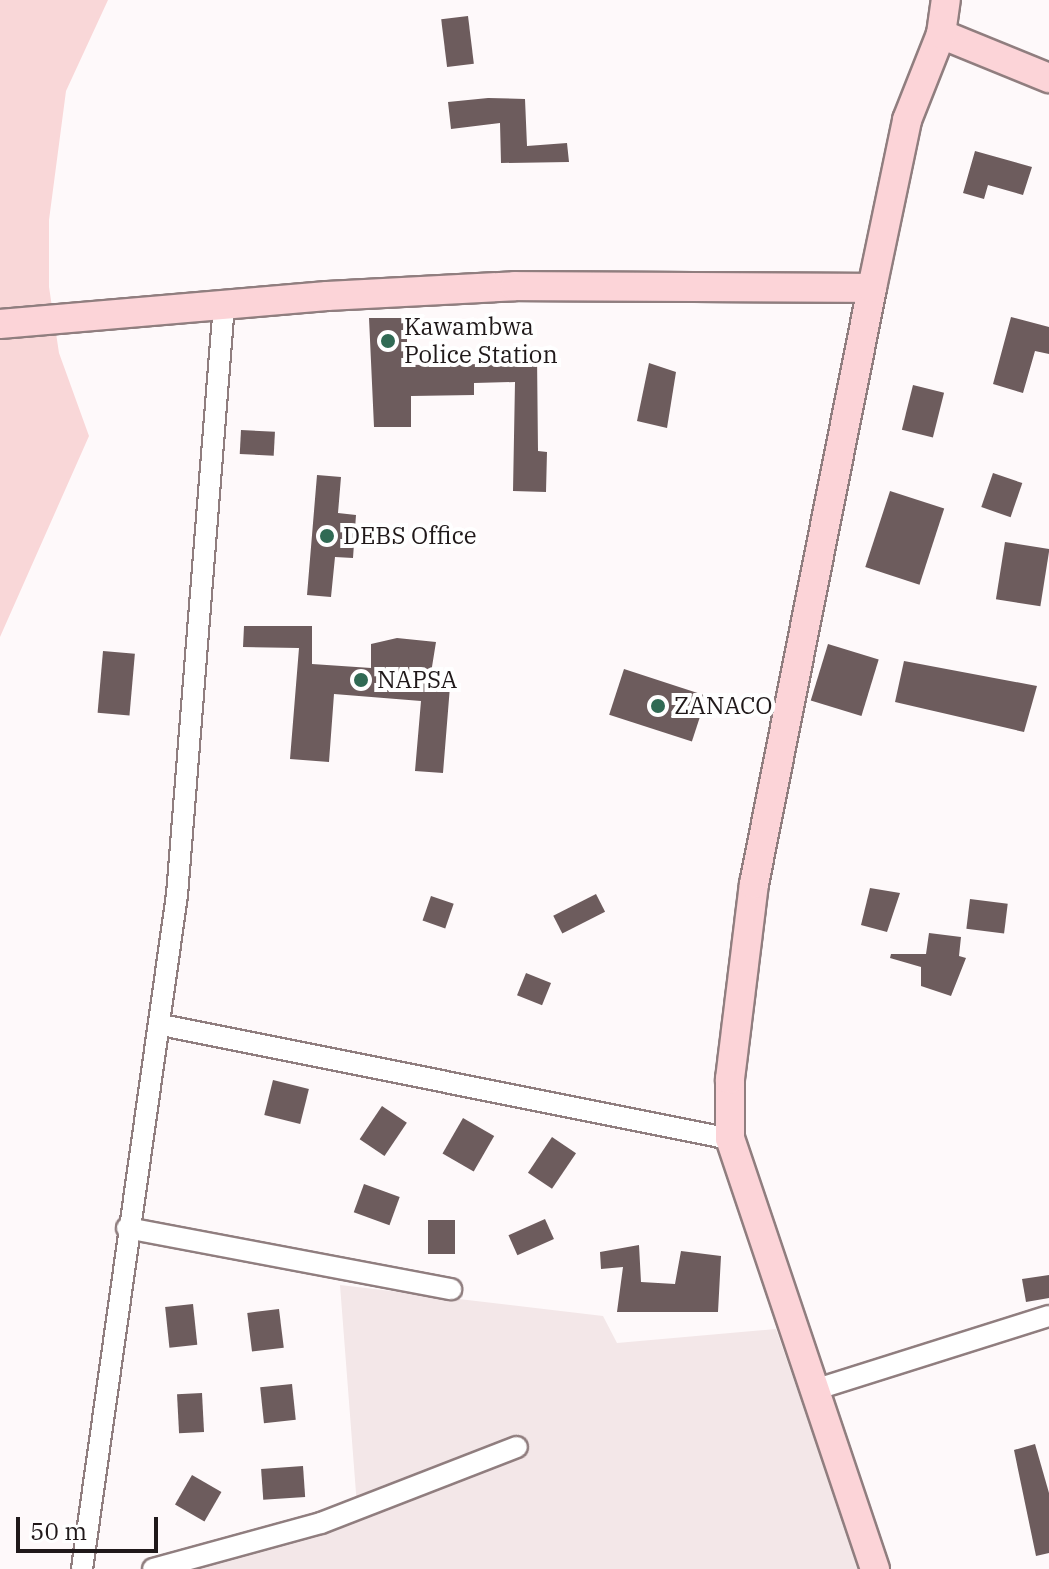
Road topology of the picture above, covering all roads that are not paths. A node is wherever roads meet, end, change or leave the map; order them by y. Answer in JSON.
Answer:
{"nodes":[{"id":1,"x":946,"y":0,"type":"edge"},
{"id":2,"x":941,"y":34,"type":"junction"},
{"id":3,"x":1049,"y":78,"type":"edge"},
{"id":4,"x":872,"y":288,"type":"junction"},
{"id":5,"x":224,"y":304,"type":"junction"},
{"id":6,"x":0,"y":324,"type":"edge"},
{"id":7,"x":162,"y":1025,"type":"junction"},
{"id":8,"x":730,"y":1139,"type":"junction"},
{"id":9,"x":127,"y":1228,"type":"junction"},
{"id":10,"x":451,"y":1289,"type":"dead end"},
{"id":11,"x":1049,"y":1316,"type":"edge"},
{"id":12,"x":814,"y":1390,"type":"junction"},
{"id":13,"x":517,"y":1447,"type":"dead end"},
{"id":14,"x":82,"y":1569,"type":"edge"},
{"id":15,"x":153,"y":1569,"type":"edge"},
{"id":16,"x":875,"y":1569,"type":"edge"}],
"edges":[{"from":1,"to":2,"type":"main road"},
{"from":2,"to":3,"type":"main road"},
{"from":2,"to":4,"type":"main road"},
{"from":4,"to":5,"type":"main road"},
{"from":4,"to":8,"type":"main road"},
{"from":5,"to":6,"type":"main road"},
{"from":5,"to":7,"type":"street"},
{"from":7,"to":8,"type":"street"},
{"from":7,"to":9,"type":"street"},
{"from":8,"to":12,"type":"main road"},
{"from":9,"to":10,"type":"street"},
{"from":9,"to":14,"type":"street"},
{"from":11,"to":12,"type":"street"},
{"from":12,"to":16,"type":"main road"},
{"from":13,"to":15,"type":"street"}]}
